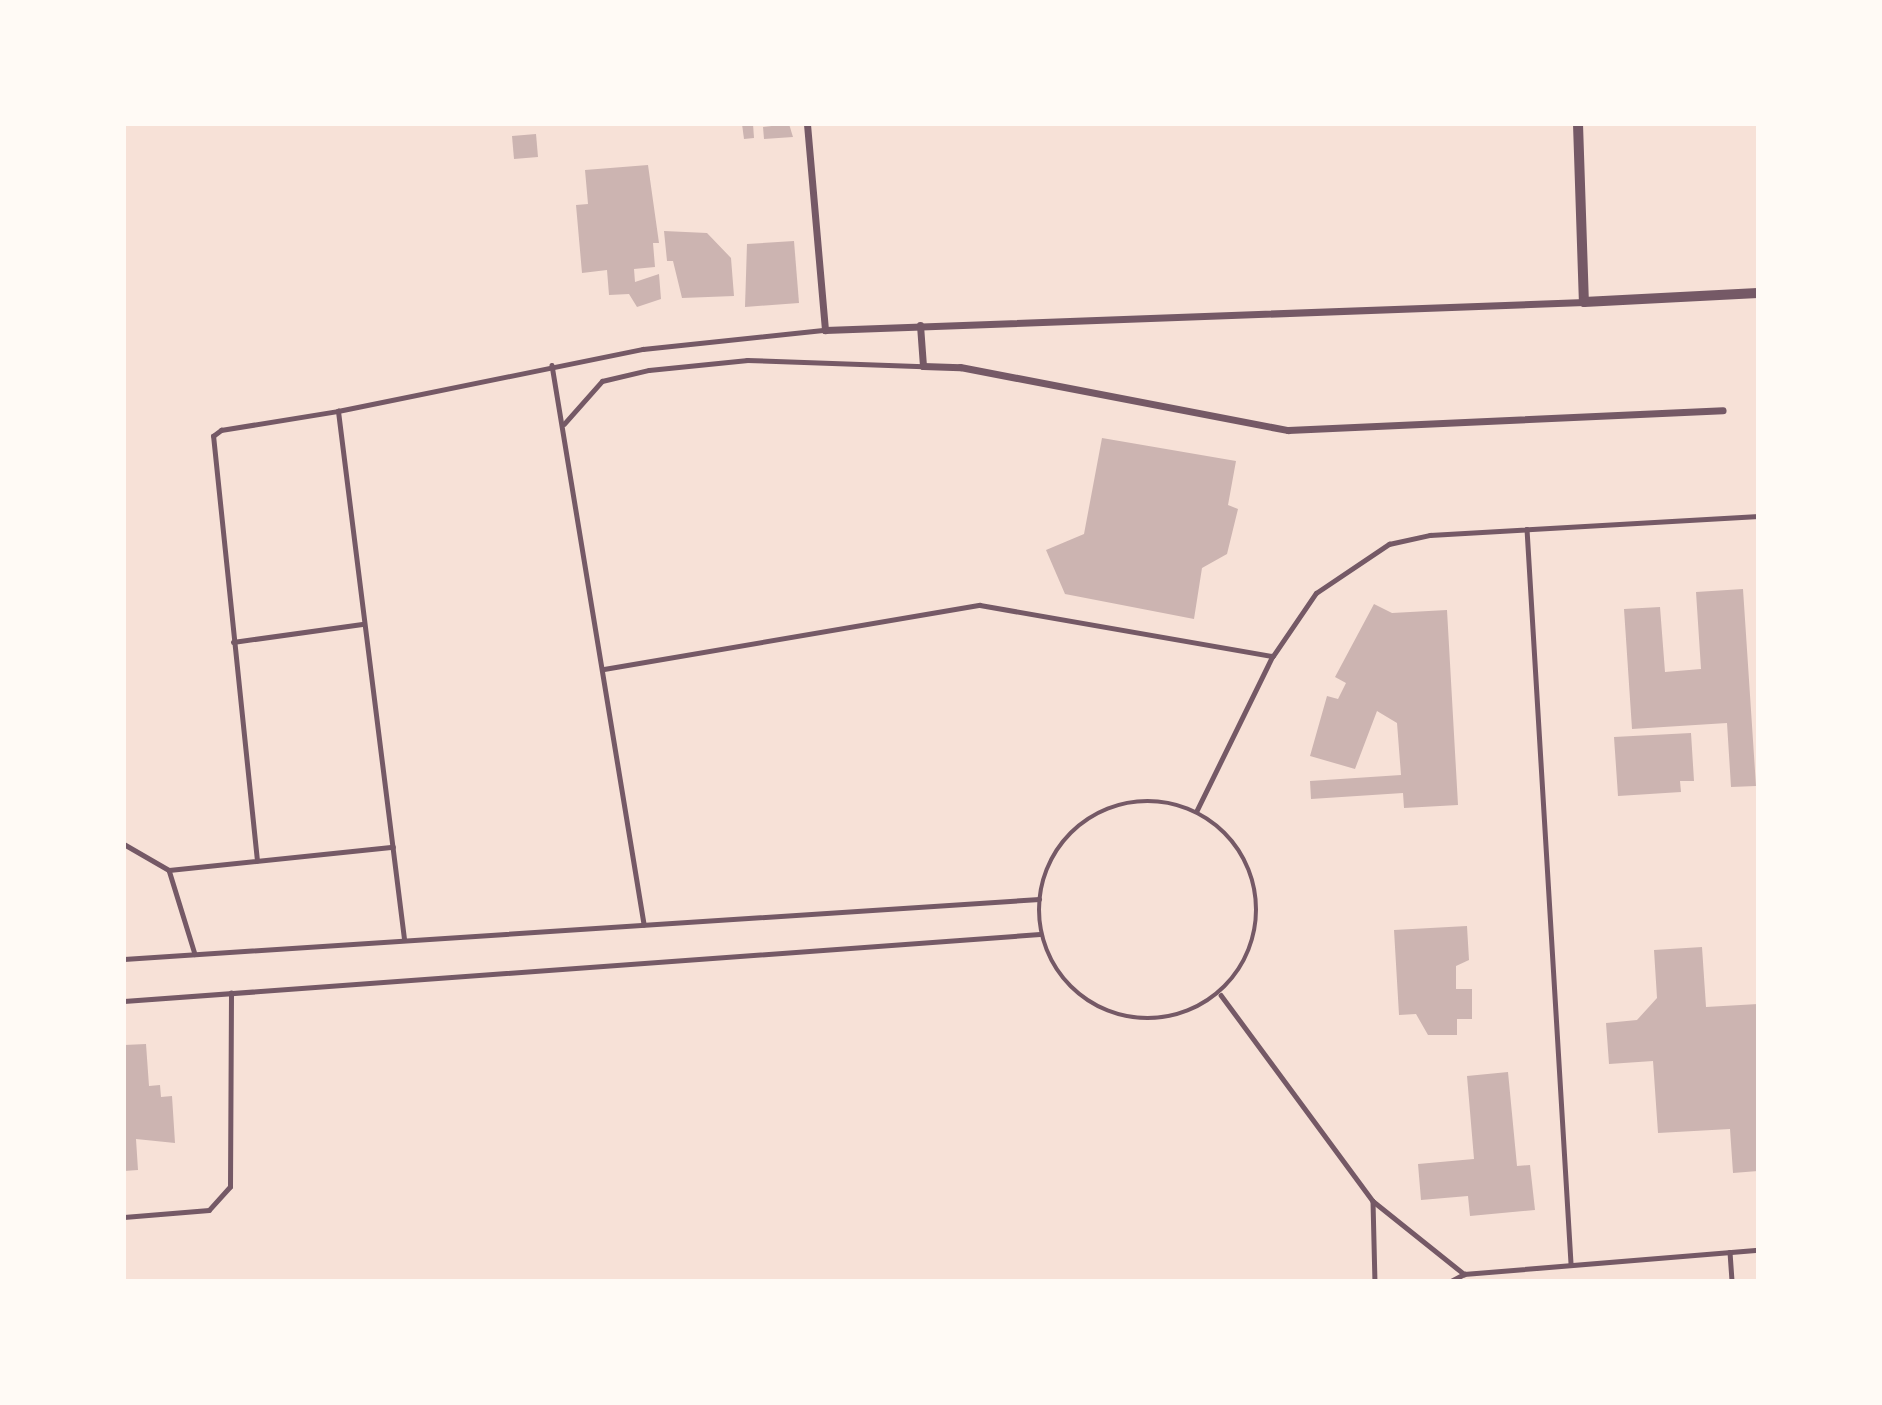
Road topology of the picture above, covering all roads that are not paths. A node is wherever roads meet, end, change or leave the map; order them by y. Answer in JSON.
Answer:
{"nodes":[{"id":1,"x":807,"y":124,"type":"edge"},
{"id":2,"x":1578,"y":124,"type":"edge"},
{"id":3,"x":1758,"y":293,"type":"edge"},
{"id":4,"x":1584,"y":302,"type":"junction"},
{"id":5,"x":919,"y":325,"type":"junction"},
{"id":6,"x":825,"y":330,"type":"junction"},
{"id":7,"x":552,"y":365,"type":"junction"},
{"id":8,"x":923,"y":366,"type":"junction"},
{"id":9,"x":1723,"y":410,"type":"dead end"},
{"id":10,"x":338,"y":411,"type":"junction"},
{"id":11,"x":564,"y":425,"type":"junction"},
{"id":12,"x":1758,"y":516,"type":"edge"},
{"id":13,"x":1527,"y":529,"type":"junction"},
{"id":14,"x":362,"y":624,"type":"junction"},
{"id":15,"x":233,"y":642,"type":"junction"},
{"id":16,"x":1273,"y":656,"type":"junction"},
{"id":17,"x":604,"y":669,"type":"junction"},
{"id":18,"x":1197,"y":811,"type":"junction"},
{"id":19,"x":124,"y":844,"type":"edge"},
{"id":20,"x":393,"y":847,"type":"junction"},
{"id":21,"x":257,"y":861,"type":"junction"},
{"id":22,"x":169,"y":870,"type":"junction"},
{"id":23,"x":1039,"y":899,"type":"junction"},
{"id":24,"x":644,"y":923,"type":"junction"},
{"id":25,"x":1040,"y":934,"type":"junction"},
{"id":26,"x":404,"y":939,"type":"junction"},
{"id":27,"x":195,"y":954,"type":"junction"},
{"id":28,"x":124,"y":959,"type":"edge"},
{"id":29,"x":231,"y":993,"type":"junction"},
{"id":30,"x":1221,"y":995,"type":"junction"},
{"id":31,"x":124,"y":1001,"type":"edge"},
{"id":32,"x":1373,"y":1201,"type":"junction"},
{"id":33,"x":124,"y":1217,"type":"edge"},
{"id":34,"x":1758,"y":1250,"type":"edge"},
{"id":35,"x":1730,"y":1252,"type":"junction"},
{"id":36,"x":1571,"y":1264,"type":"junction"},
{"id":37,"x":1464,"y":1274,"type":"junction"},
{"id":38,"x":1375,"y":1281,"type":"edge"},
{"id":39,"x":1451,"y":1281,"type":"edge"},
{"id":40,"x":1732,"y":1281,"type":"edge"}],
"edges":[{"from":1,"to":6,"type":"street"},
{"from":2,"to":4,"type":"street"},
{"from":3,"to":4,"type":"street"},
{"from":4,"to":5,"type":"street"},
{"from":5,"to":6,"type":"street"},
{"from":5,"to":8,"type":"street"},
{"from":6,"to":7,"type":"lane"},
{"from":7,"to":10,"type":"lane"},
{"from":7,"to":11,"type":"lane"},
{"from":8,"to":9,"type":"street"},
{"from":8,"to":11,"type":"lane"},
{"from":10,"to":14,"type":"lane"},
{"from":10,"to":15,"type":"lane"},
{"from":11,"to":17,"type":"lane"},
{"from":12,"to":13,"type":"lane"},
{"from":13,"to":16,"type":"lane"},
{"from":13,"to":36,"type":"lane"},
{"from":14,"to":15,"type":"lane"},
{"from":14,"to":20,"type":"lane"},
{"from":15,"to":21,"type":"lane"},
{"from":16,"to":17,"type":"lane"},
{"from":16,"to":18,"type":"lane"},
{"from":17,"to":24,"type":"lane"},
{"from":18,"to":23,"type":"lane"},
{"from":18,"to":30,"type":"lane"},
{"from":19,"to":22,"type":"lane"},
{"from":20,"to":21,"type":"lane"},
{"from":20,"to":26,"type":"lane"},
{"from":21,"to":22,"type":"lane"},
{"from":22,"to":27,"type":"lane"},
{"from":23,"to":24,"type":"lane"},
{"from":23,"to":25,"type":"lane"},
{"from":24,"to":26,"type":"lane"},
{"from":25,"to":29,"type":"lane"},
{"from":25,"to":30,"type":"lane"},
{"from":26,"to":27,"type":"lane"},
{"from":27,"to":28,"type":"lane"},
{"from":29,"to":31,"type":"lane"},
{"from":29,"to":33,"type":"lane"},
{"from":30,"to":32,"type":"lane"},
{"from":32,"to":37,"type":"lane"},
{"from":32,"to":38,"type":"lane"},
{"from":34,"to":35,"type":"lane"},
{"from":35,"to":36,"type":"lane"},
{"from":35,"to":40,"type":"lane"},
{"from":36,"to":37,"type":"lane"},
{"from":37,"to":39,"type":"lane"}]}
